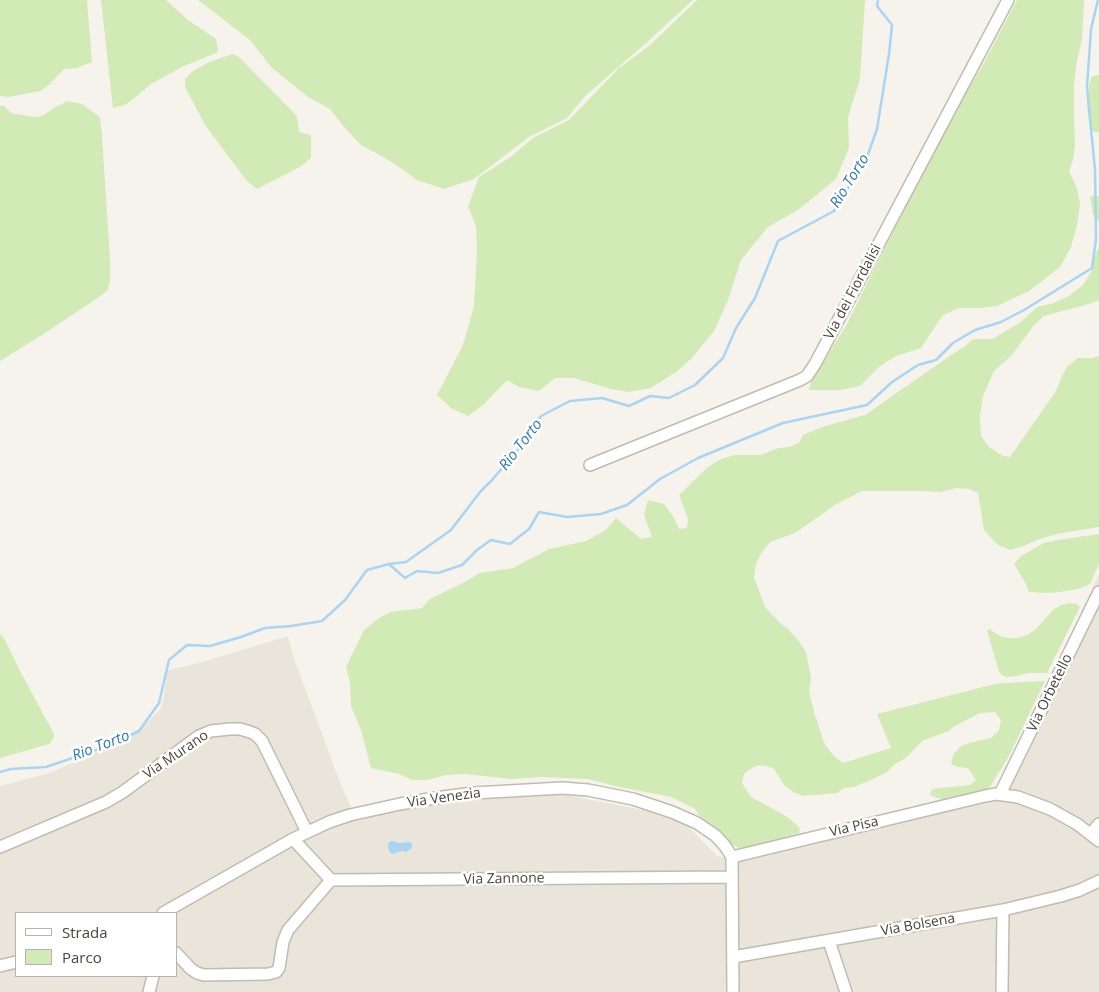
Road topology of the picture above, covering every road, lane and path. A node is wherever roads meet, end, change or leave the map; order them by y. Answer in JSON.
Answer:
{"nodes":[{"id":1,"x":1008,"y":0,"type":"edge"},
{"id":2,"x":590,"y":465,"type":"dead end"},
{"id":3,"x":1099,"y":592,"type":"edge"},
{"id":4,"x":1000,"y":794,"type":"junction"},
{"id":5,"x":1099,"y":824,"type":"edge"},
{"id":6,"x":307,"y":832,"type":"junction"},
{"id":7,"x":1095,"y":837,"type":"edge"},
{"id":8,"x":294,"y":839,"type":"junction"},
{"id":9,"x":0,"y":847,"type":"edge"},
{"id":10,"x":732,"y":856,"type":"junction"},
{"id":11,"x":732,"y":877,"type":"junction"},
{"id":12,"x":331,"y":880,"type":"junction"},
{"id":13,"x":1099,"y":881,"type":"edge"},
{"id":14,"x":1004,"y":910,"type":"junction"},
{"id":15,"x":167,"y":912,"type":"edge"},
{"id":16,"x":829,"y":941,"type":"junction"},
{"id":17,"x":178,"y":954,"type":"edge"},
{"id":18,"x":733,"y":957,"type":"junction"},
{"id":19,"x":15,"y":962,"type":"edge"},
{"id":20,"x":0,"y":966,"type":"edge"},
{"id":21,"x":153,"y":977,"type":"edge"},
{"id":22,"x":149,"y":992,"type":"edge"},
{"id":23,"x":733,"y":992,"type":"edge"},
{"id":24,"x":846,"y":992,"type":"edge"},
{"id":25,"x":1002,"y":992,"type":"edge"}],
"edges":[{"from":1,"to":2,"type":"street","name":"Via dei Fiordalisi"},
{"from":3,"to":4,"type":"street","name":"Via Orbetello"},
{"from":4,"to":7,"type":"street","name":"Via Pisa"},
{"from":4,"to":10,"type":"street","name":"Via Pisa"},
{"from":5,"to":7,"type":"street"},
{"from":6,"to":8,"type":"street","name":"Via Venezia"},
{"from":6,"to":9,"type":"street","name":"Via Murano"},
{"from":6,"to":10,"type":"street","name":"Via Venezia"},
{"from":8,"to":12,"type":"street"},
{"from":8,"to":15,"type":"street","name":"Via Venezia"},
{"from":10,"to":11,"type":"street"},
{"from":11,"to":12,"type":"street","name":"Via Zannone"},
{"from":11,"to":18,"type":"street"},
{"from":12,"to":17,"type":"street"},
{"from":13,"to":14,"type":"street","name":"Via Bolsena"},
{"from":14,"to":16,"type":"street","name":"Via Bolsena"},
{"from":14,"to":25,"type":"street"},
{"from":16,"to":18,"type":"street","name":"Via Bolsena"},
{"from":16,"to":24,"type":"street"},
{"from":18,"to":23,"type":"street"},
{"from":19,"to":20,"type":"street"},
{"from":21,"to":22,"type":"street"}]}
